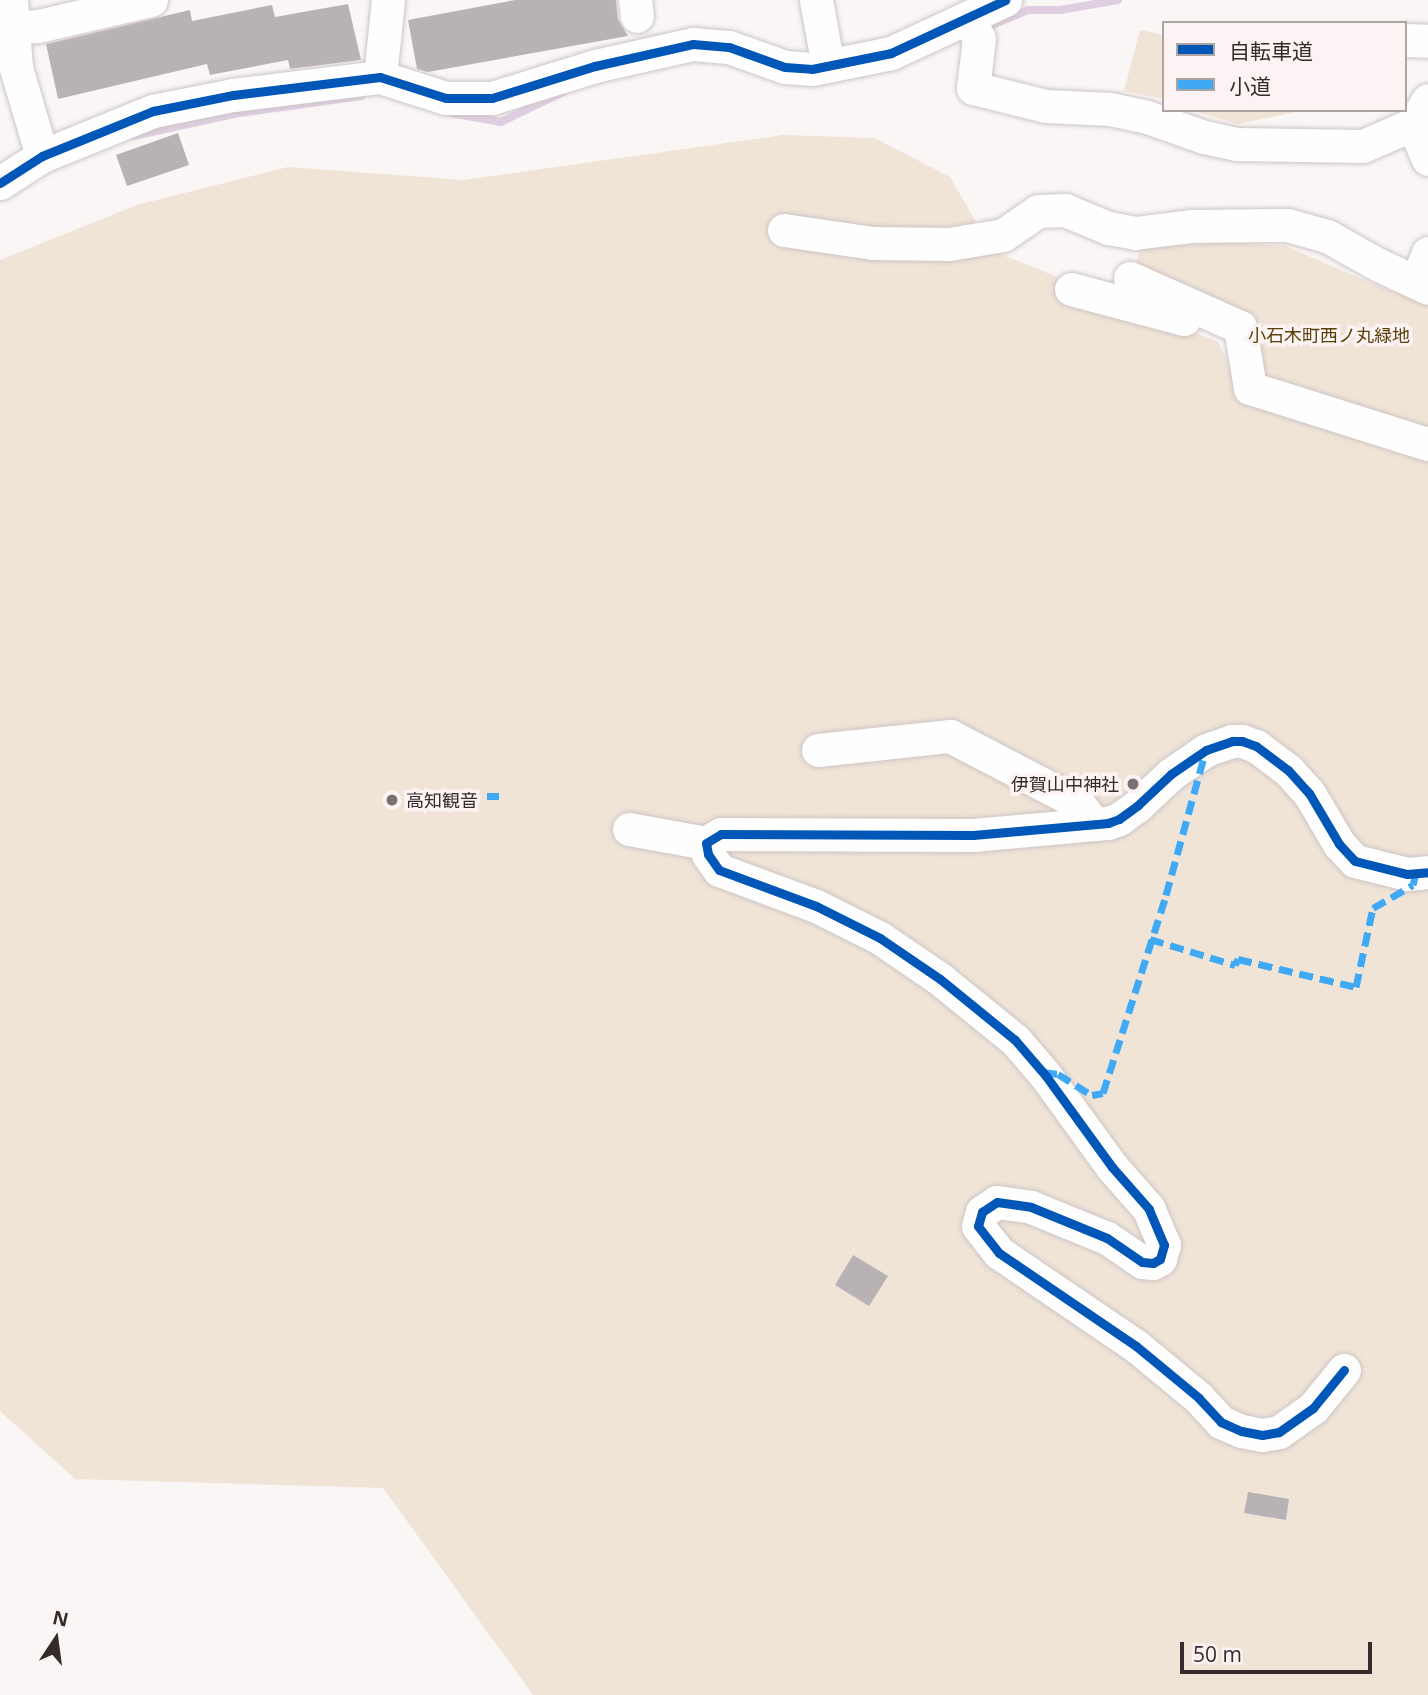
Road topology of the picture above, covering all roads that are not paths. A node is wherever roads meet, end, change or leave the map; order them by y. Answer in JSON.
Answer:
{"nodes":[{"id":1,"x":151,"y":0,"type":"edge"},
{"id":2,"x":388,"y":0,"type":"edge"},
{"id":3,"x":817,"y":0,"type":"edge"},
{"id":4,"x":1005,"y":0,"type":"edge"},
{"id":5,"x":12,"y":13,"type":"edge"},
{"id":6,"x":975,"y":28,"type":"junction"},
{"id":7,"x":1407,"y":40,"type":"edge"},
{"id":8,"x":1428,"y":41,"type":"edge"},
{"id":9,"x":828,"y":66,"type":"junction"},
{"id":10,"x":380,"y":77,"type":"junction"},
{"id":11,"x":1421,"y":112,"type":"edge"},
{"id":12,"x":42,"y":156,"type":"junction"},
{"id":13,"x":1428,"y":159,"type":"edge"},
{"id":14,"x":0,"y":183,"type":"edge"},
{"id":15,"x":784,"y":230,"type":"dead end"},
{"id":16,"x":1424,"y":274,"type":"edge"},
{"id":17,"x":1130,"y":278,"type":"dead end"},
{"id":18,"x":1071,"y":289,"type":"dead end"},
{"id":19,"x":1205,"y":311,"type":"junction"},
{"id":20,"x":1428,"y":444,"type":"edge"},
{"id":21,"x":818,"y":750,"type":"dead end"},
{"id":22,"x":1094,"y":824,"type":"junction"},
{"id":23,"x":629,"y":829,"type":"dead end"},
{"id":24,"x":706,"y":843,"type":"junction"},
{"id":25,"x":1428,"y":872,"type":"edge"},
{"id":26,"x":1343,"y":1370,"type":"dead end"}],
"edges":[{"from":1,"to":5,"type":"street"},
{"from":2,"to":10,"type":"street"},
{"from":3,"to":9,"type":"street"},
{"from":4,"to":6,"type":"street"},
{"from":5,"to":12,"type":"street"},
{"from":6,"to":9,"type":"street"},
{"from":6,"to":11,"type":"street"},
{"from":7,"to":8,"type":"street"},
{"from":9,"to":10,"type":"street"},
{"from":10,"to":12,"type":"street"},
{"from":11,"to":13,"type":"street"},
{"from":12,"to":14,"type":"street"},
{"from":15,"to":16,"type":"street"},
{"from":17,"to":19,"type":"street"},
{"from":18,"to":19,"type":"street"},
{"from":19,"to":20,"type":"street"},
{"from":21,"to":22,"type":"street"},
{"from":22,"to":24,"type":"street"},
{"from":22,"to":25,"type":"street"},
{"from":23,"to":24,"type":"street"},
{"from":24,"to":26,"type":"street"}]}
